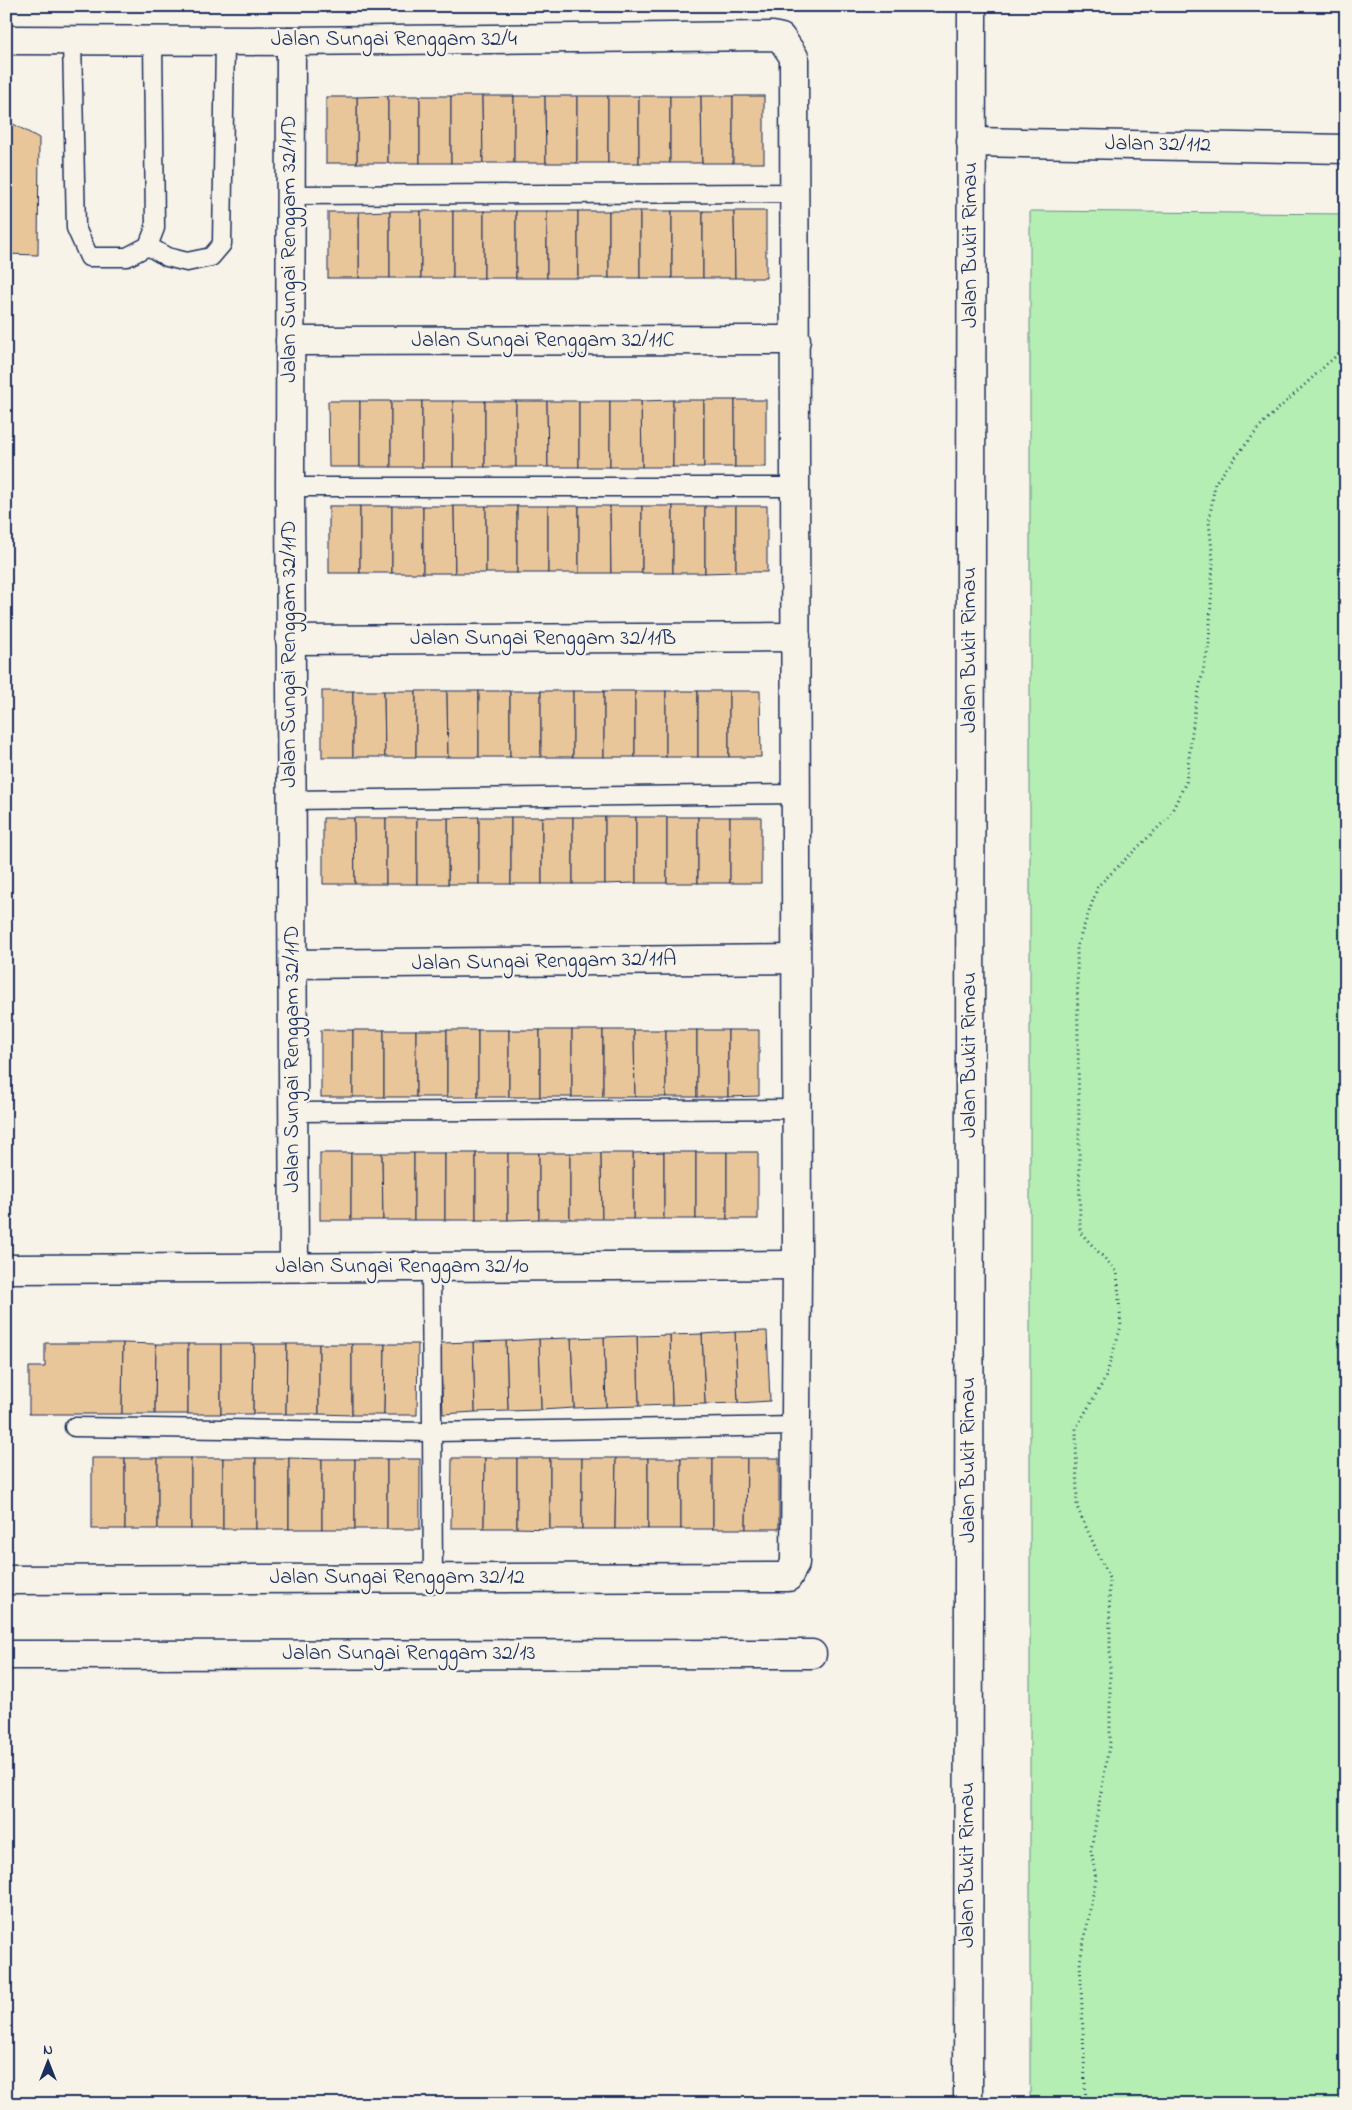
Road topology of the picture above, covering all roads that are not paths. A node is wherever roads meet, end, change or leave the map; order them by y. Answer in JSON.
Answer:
{"nodes":[{"id":1,"x":972,"y":6,"type":"edge"},
{"id":2,"x":6,"y":40,"type":"edge"},
{"id":3,"x":153,"y":40,"type":"junction"},
{"id":4,"x":72,"y":41,"type":"junction"},
{"id":5,"x":225,"y":41,"type":"junction"},
{"id":6,"x":291,"y":41,"type":"junction"},
{"id":7,"x":971,"y":142,"type":"junction"},
{"id":8,"x":1346,"y":149,"type":"edge"},
{"id":9,"x":796,"y":193,"type":"junction"},
{"id":10,"x":291,"y":195,"type":"junction"},
{"id":11,"x":148,"y":246,"type":"junction"},
{"id":12,"x":796,"y":340,"type":"junction"},
{"id":13,"x":290,"y":341,"type":"junction"},
{"id":14,"x":796,"y":487,"type":"junction"},
{"id":15,"x":290,"y":488,"type":"junction"},
{"id":16,"x":796,"y":637,"type":"junction"},
{"id":17,"x":290,"y":640,"type":"junction"},
{"id":18,"x":796,"y":794,"type":"junction"},
{"id":19,"x":291,"y":800,"type":"junction"},
{"id":20,"x":795,"y":959,"type":"junction"},
{"id":21,"x":293,"y":964,"type":"junction"},
{"id":22,"x":797,"y":1109,"type":"junction"},
{"id":23,"x":293,"y":1112,"type":"junction"},
{"id":24,"x":797,"y":1265,"type":"junction"},
{"id":25,"x":294,"y":1267,"type":"junction"},
{"id":26,"x":431,"y":1268,"type":"junction"},
{"id":27,"x":6,"y":1269,"type":"edge"},
{"id":28,"x":794,"y":1426,"type":"junction"},
{"id":29,"x":74,"y":1427,"type":"dead end"},
{"id":30,"x":433,"y":1432,"type":"junction"},
{"id":31,"x":433,"y":1578,"type":"junction"},
{"id":32,"x":6,"y":1580,"type":"edge"},
{"id":33,"x":812,"y":1654,"type":"dead end"},
{"id":34,"x":6,"y":1655,"type":"edge"},
{"id":35,"x":968,"y":2104,"type":"edge"}],
"edges":[{"from":1,"to":7,"type":"street","name":"Jalan Bukit Rimau"},
{"from":2,"to":4,"type":"street","name":"Jalan Sungai Renggam 32/4"},
{"from":3,"to":4,"type":"street","name":"Jalan Sungai Renggam 32/4"},
{"from":3,"to":5,"type":"street","name":"Jalan Sungai Renggam 32/4"},
{"from":3,"to":11,"type":"lane"},
{"from":4,"to":11,"type":"lane"},
{"from":5,"to":6,"type":"street","name":"Jalan Sungai Renggam 32/4"},
{"from":5,"to":11,"type":"lane"},
{"from":6,"to":9,"type":"street","name":"Jalan Sungai Renggam 32/4"},
{"from":6,"to":10,"type":"street","name":"Jalan Sungai Renggam 32/11D"},
{"from":7,"to":8,"type":"street","name":"Jalan 32/112"},
{"from":7,"to":35,"type":"street","name":"Jalan Bukit Rimau"},
{"from":9,"to":10,"type":"lane"},
{"from":9,"to":12,"type":"street"},
{"from":10,"to":13,"type":"street","name":"Jalan Sungai Renggam 32/11D"},
{"from":12,"to":13,"type":"street","name":"Jalan Sungai Renggam 32/11C"},
{"from":12,"to":14,"type":"street"},
{"from":13,"to":15,"type":"street","name":"Jalan Sungai Renggam 32/11D"},
{"from":14,"to":15,"type":"lane"},
{"from":14,"to":16,"type":"street"},
{"from":15,"to":17,"type":"street","name":"Jalan Sungai Renggam 32/11D"},
{"from":16,"to":17,"type":"street","name":"Jalan Sungai Renggam 32/11B"},
{"from":16,"to":18,"type":"street"},
{"from":17,"to":19,"type":"street","name":"Jalan Sungai Renggam 32/11D"},
{"from":18,"to":19,"type":"lane"},
{"from":18,"to":20,"type":"street"},
{"from":19,"to":21,"type":"street","name":"Jalan Sungai Renggam 32/11D"},
{"from":20,"to":21,"type":"street","name":"Jalan Sungai Renggam 32/11A"},
{"from":20,"to":22,"type":"street"},
{"from":21,"to":23,"type":"street","name":"Jalan Sungai Renggam 32/11D"},
{"from":22,"to":23,"type":"lane"},
{"from":22,"to":24,"type":"street"},
{"from":23,"to":25,"type":"street","name":"Jalan Sungai Renggam 32/11D"},
{"from":24,"to":26,"type":"street","name":"Jalan Sungai Renggam 32/10"},
{"from":24,"to":28,"type":"street"},
{"from":25,"to":26,"type":"street","name":"Jalan Sungai Renggam 32/10"},
{"from":25,"to":27,"type":"street","name":"Jalan Sungai Renggam 32/10"},
{"from":26,"to":30,"type":"lane"},
{"from":28,"to":30,"type":"lane"},
{"from":28,"to":31,"type":"street","name":"Jalan Sungai Renggam 32/12"},
{"from":29,"to":30,"type":"lane"},
{"from":30,"to":31,"type":"lane"},
{"from":31,"to":32,"type":"street","name":"Jalan Sungai Renggam 32/12"},
{"from":33,"to":34,"type":"street","name":"Jalan Sungai Renggam 32/13"}]}
